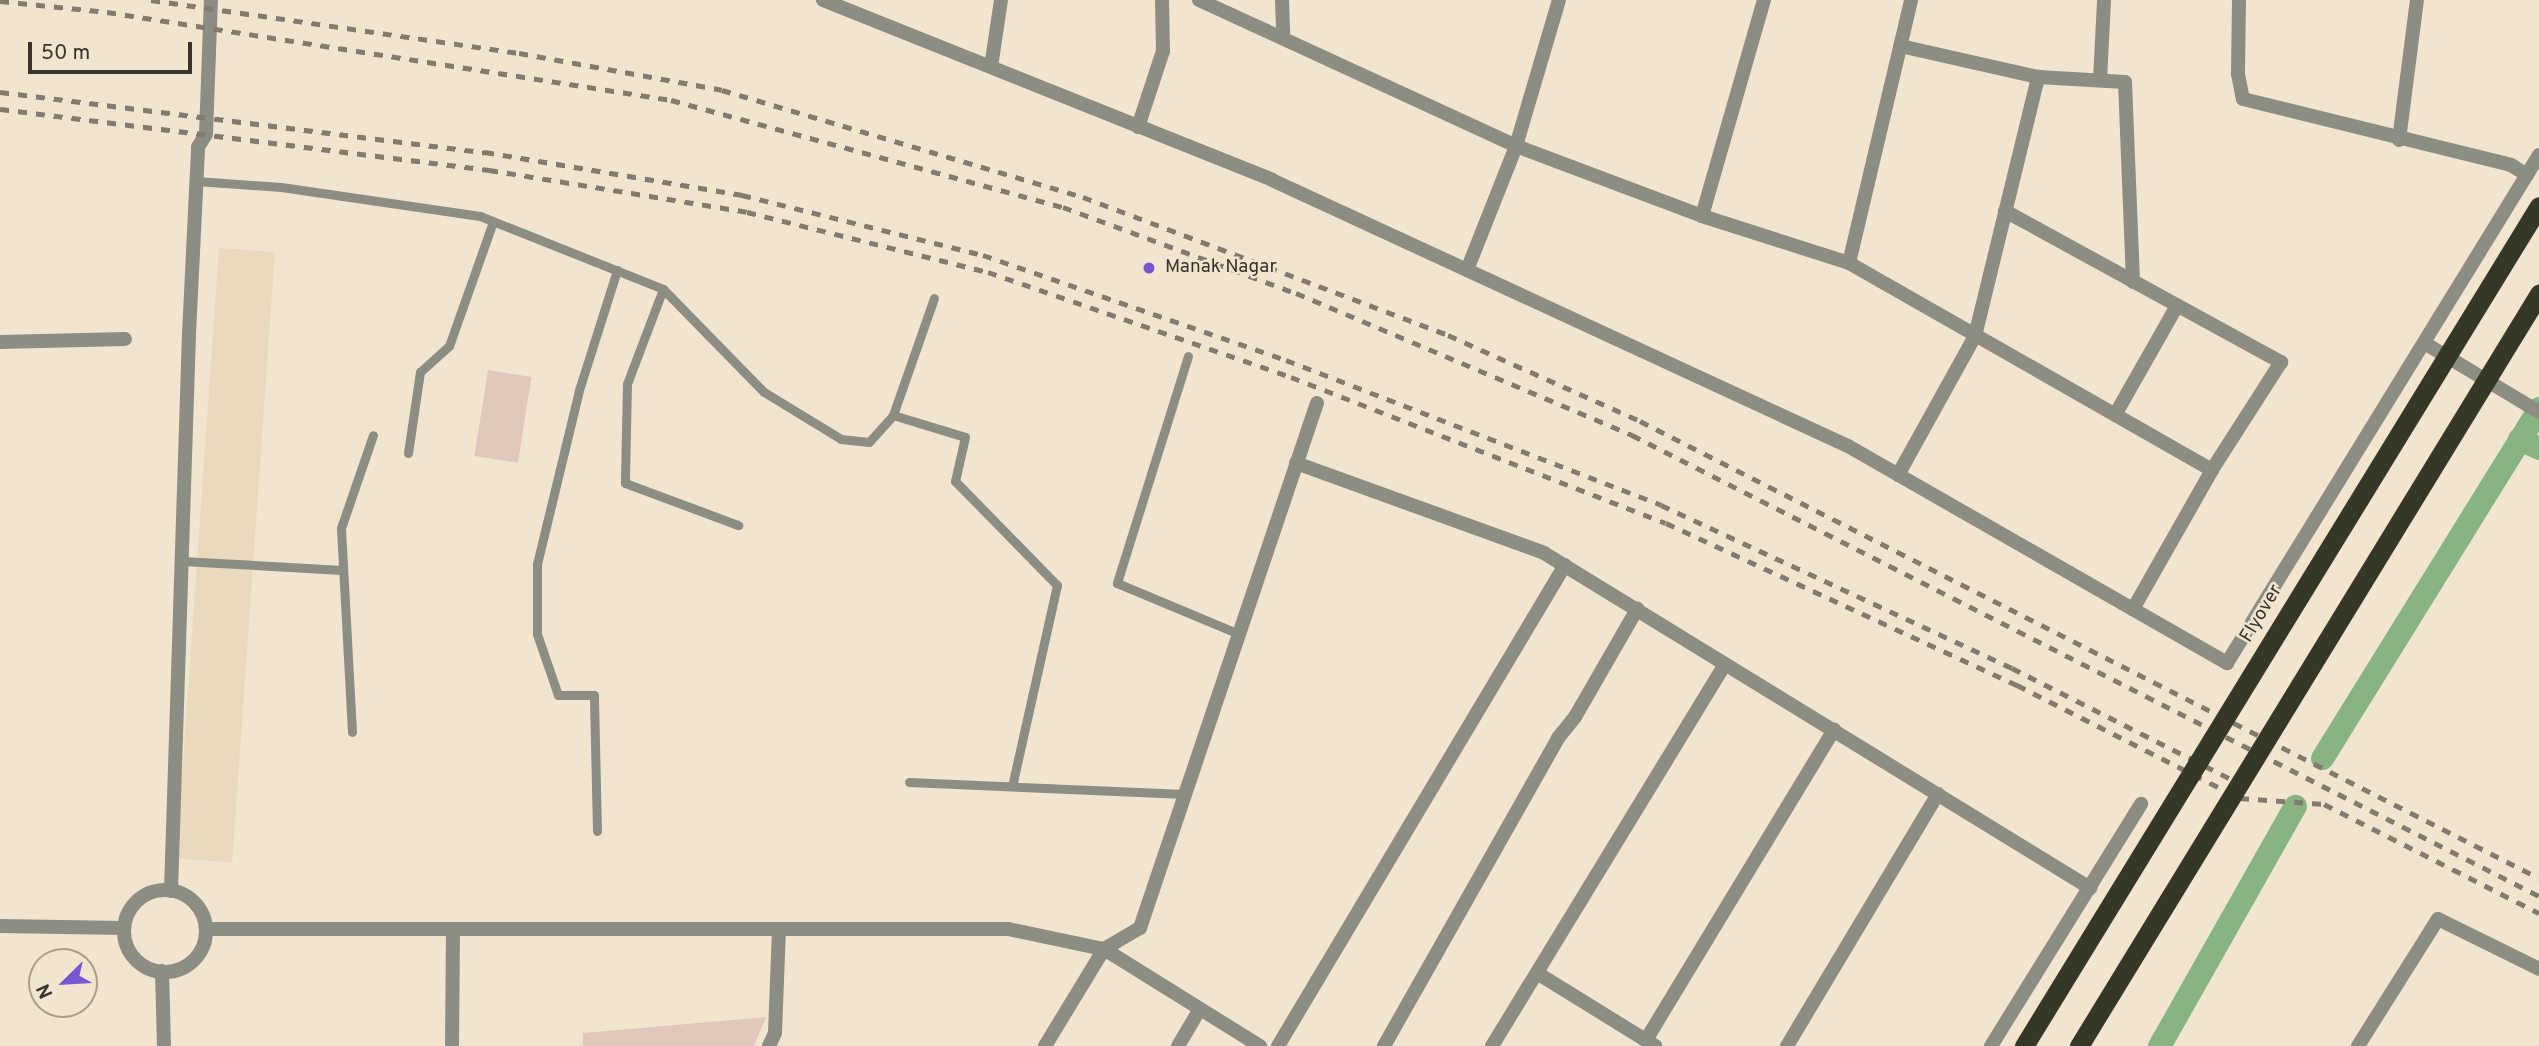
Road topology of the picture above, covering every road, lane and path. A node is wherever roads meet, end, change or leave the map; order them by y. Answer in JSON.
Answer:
{"nodes":[{"id":1,"x":211,"y":0,"type":"edge"},
{"id":2,"x":823,"y":0,"type":"edge"},
{"id":3,"x":1001,"y":0,"type":"edge"},
{"id":4,"x":1162,"y":0,"type":"edge"},
{"id":5,"x":1199,"y":0,"type":"edge"},
{"id":6,"x":1282,"y":0,"type":"edge"},
{"id":7,"x":1559,"y":0,"type":"edge"},
{"id":8,"x":1764,"y":0,"type":"edge"},
{"id":9,"x":1911,"y":0,"type":"edge"},
{"id":10,"x":2104,"y":0,"type":"edge"},
{"id":11,"x":2232,"y":0,"type":"edge"},
{"id":12,"x":2239,"y":0,"type":"edge"},
{"id":13,"x":2417,"y":0,"type":"edge"},
{"id":14,"x":1283,"y":36,"type":"junction"},
{"id":15,"x":1900,"y":46,"type":"junction"},
{"id":16,"x":991,"y":67,"type":"junction"},
{"id":17,"x":2038,"y":78,"type":"junction"},
{"id":18,"x":2099,"y":80,"type":"junction"},
{"id":19,"x":1138,"y":127,"type":"junction"},
{"id":20,"x":2399,"y":140,"type":"junction"},
{"id":21,"x":1516,"y":146,"type":"junction"},
{"id":22,"x":2539,"y":155,"type":"edge"},
{"id":23,"x":2527,"y":175,"type":"junction"},
{"id":24,"x":196,"y":181,"type":"junction"},
{"id":25,"x":2539,"y":206,"type":"edge"},
{"id":26,"x":2005,"y":211,"type":"junction"},
{"id":27,"x":1702,"y":216,"type":"junction"},
{"id":28,"x":493,"y":222,"type":"junction"},
{"id":29,"x":1849,"y":263,"type":"junction"},
{"id":30,"x":617,"y":270,"type":"junction"},
{"id":31,"x":1467,"y":270,"type":"junction"},
{"id":32,"x":2133,"y":282,"type":"junction"},
{"id":33,"x":663,"y":289,"type":"junction"},
{"id":34,"x":2539,"y":294,"type":"edge"},
{"id":35,"x":934,"y":298,"type":"dead end"},
{"id":36,"x":2177,"y":306,"type":"junction"},
{"id":37,"x":1975,"y":336,"type":"junction"},
{"id":38,"x":125,"y":339,"type":"dead end"},
{"id":39,"x":0,"y":342,"type":"edge"},
{"id":40,"x":2426,"y":344,"type":"junction"},
{"id":41,"x":1188,"y":356,"type":"dead end"},
{"id":42,"x":1317,"y":403,"type":"dead end"},
{"id":43,"x":2539,"y":412,"type":"edge"},
{"id":44,"x":893,"y":415,"type":"junction"},
{"id":45,"x":2115,"y":415,"type":"junction"},
{"id":46,"x":373,"y":435,"type":"dead end"},
{"id":47,"x":408,"y":453,"type":"dead end"},
{"id":48,"x":1296,"y":463,"type":"junction"},
{"id":49,"x":2212,"y":470,"type":"junction"},
{"id":50,"x":1898,"y":475,"type":"junction"},
{"id":51,"x":738,"y":525,"type":"dead end"},
{"id":52,"x":182,"y":561,"type":"junction"},
{"id":53,"x":1565,"y":565,"type":"junction"},
{"id":54,"x":342,"y":570,"type":"junction"},
{"id":55,"x":1637,"y":609,"type":"junction"},
{"id":56,"x":2133,"y":609,"type":"junction"},
{"id":57,"x":1239,"y":634,"type":"junction"},
{"id":58,"x":1725,"y":664,"type":"junction"},
{"id":59,"x":1834,"y":730,"type":"junction"},
{"id":60,"x":352,"y":732,"type":"dead end"},
{"id":61,"x":909,"y":782,"type":"dead end"},
{"id":62,"x":1012,"y":786,"type":"junction"},
{"id":63,"x":1185,"y":794,"type":"junction"},
{"id":64,"x":1938,"y":794,"type":"junction"},
{"id":65,"x":2141,"y":804,"type":"dead end"},
{"id":66,"x":597,"y":831,"type":"dead end"},
{"id":67,"x":2090,"y":888,"type":"junction"},
{"id":68,"x":171,"y":891,"type":"junction"},
{"id":69,"x":0,"y":926,"type":"edge"},
{"id":70,"x":124,"y":928,"type":"junction"},
{"id":71,"x":206,"y":929,"type":"junction"},
{"id":72,"x":453,"y":929,"type":"junction"},
{"id":73,"x":779,"y":929,"type":"junction"},
{"id":74,"x":1104,"y":949,"type":"junction"},
{"id":75,"x":2539,"y":969,"type":"edge"},
{"id":76,"x":162,"y":971,"type":"junction"},
{"id":77,"x":1536,"y":973,"type":"junction"},
{"id":78,"x":1200,"y":1009,"type":"junction"},
{"id":79,"x":1651,"y":1043,"type":"edge"},
{"id":80,"x":163,"y":1046,"type":"edge"},
{"id":81,"x":453,"y":1046,"type":"edge"},
{"id":82,"x":769,"y":1046,"type":"edge"},
{"id":83,"x":1045,"y":1046,"type":"edge"},
{"id":84,"x":1178,"y":1046,"type":"edge"},
{"id":85,"x":1260,"y":1046,"type":"edge"},
{"id":86,"x":1278,"y":1046,"type":"edge"},
{"id":87,"x":1384,"y":1046,"type":"edge"},
{"id":88,"x":1492,"y":1046,"type":"edge"},
{"id":89,"x":1787,"y":1046,"type":"edge"},
{"id":90,"x":1991,"y":1046,"type":"edge"},
{"id":91,"x":2024,"y":1046,"type":"edge"},
{"id":92,"x":2079,"y":1046,"type":"edge"},
{"id":93,"x":2358,"y":1046,"type":"edge"}],
"edges":[{"from":1,"to":24,"type":"street"},
{"from":2,"to":16,"type":"street"},
{"from":3,"to":16,"type":"street"},
{"from":4,"to":19,"type":"street"},
{"from":5,"to":14,"type":"street"},
{"from":6,"to":14,"type":"street"},
{"from":7,"to":21,"type":"street"},
{"from":8,"to":27,"type":"street"},
{"from":9,"to":15,"type":"street"},
{"from":10,"to":18,"type":"street"},
{"from":11,"to":12,"type":"street"},
{"from":12,"to":20,"type":"street"},
{"from":13,"to":20,"type":"street"},
{"from":14,"to":21,"type":"street"},
{"from":15,"to":17,"type":"street"},
{"from":15,"to":29,"type":"street"},
{"from":16,"to":19,"type":"street"},
{"from":17,"to":18,"type":"street"},
{"from":17,"to":26,"type":"street"},
{"from":18,"to":32,"type":"street"},
{"from":19,"to":31,"type":"street"},
{"from":20,"to":23,"type":"street"},
{"from":21,"to":27,"type":"street"},
{"from":21,"to":31,"type":"street"},
{"from":22,"to":23,"type":"street"},
{"from":23,"to":40,"type":"street"},
{"from":24,"to":28,"type":"lane"},
{"from":24,"to":52,"type":"street"},
{"from":25,"to":91,"type":"highway","name":"Flyover","bridge":true},
{"from":26,"to":32,"type":"street"},
{"from":26,"to":37,"type":"street"},
{"from":27,"to":29,"type":"street"},
{"from":28,"to":30,"type":"lane"},
{"from":28,"to":47,"type":"lane"},
{"from":29,"to":37,"type":"street"},
{"from":30,"to":33,"type":"lane"},
{"from":30,"to":66,"type":"lane"},
{"from":31,"to":50,"type":"street"},
{"from":32,"to":36,"type":"street"},
{"from":33,"to":44,"type":"lane"},
{"from":33,"to":51,"type":"lane"},
{"from":34,"to":92,"type":"highway","bridge":true},
{"from":35,"to":44,"type":"lane"},
{"from":36,"to":45,"type":"street"},
{"from":36,"to":49,"type":"street"},
{"from":37,"to":45,"type":"street"},
{"from":37,"to":50,"type":"street"},
{"from":38,"to":39,"type":"street"},
{"from":40,"to":43,"type":"street"},
{"from":40,"to":56,"type":"street"},
{"from":41,"to":57,"type":"lane"},
{"from":42,"to":48,"type":"street"},
{"from":44,"to":62,"type":"lane"},
{"from":45,"to":49,"type":"street"},
{"from":46,"to":54,"type":"lane"},
{"from":48,"to":53,"type":"street"},
{"from":48,"to":57,"type":"street"},
{"from":49,"to":56,"type":"street"},
{"from":50,"to":56,"type":"street"},
{"from":52,"to":54,"type":"lane"},
{"from":52,"to":68,"type":"street"},
{"from":53,"to":55,"type":"street"},
{"from":53,"to":86,"type":"street"},
{"from":54,"to":60,"type":"lane"},
{"from":55,"to":58,"type":"street"},
{"from":55,"to":87,"type":"street"},
{"from":57,"to":63,"type":"street"},
{"from":58,"to":59,"type":"street"},
{"from":58,"to":77,"type":"street"},
{"from":59,"to":64,"type":"street"},
{"from":59,"to":79,"type":"street"},
{"from":61,"to":62,"type":"lane"},
{"from":62,"to":63,"type":"lane"},
{"from":63,"to":74,"type":"street"},
{"from":64,"to":67,"type":"street"},
{"from":64,"to":89,"type":"street"},
{"from":65,"to":67,"type":"street"},
{"from":67,"to":90,"type":"street"},
{"from":68,"to":70,"type":"street"},
{"from":68,"to":71,"type":"street"},
{"from":69,"to":70,"type":"street"},
{"from":70,"to":76,"type":"street"},
{"from":71,"to":72,"type":"street"},
{"from":71,"to":76,"type":"street"},
{"from":72,"to":73,"type":"street"},
{"from":72,"to":81,"type":"street"},
{"from":73,"to":74,"type":"street"},
{"from":73,"to":82,"type":"street"},
{"from":74,"to":78,"type":"street"},
{"from":74,"to":83,"type":"street"},
{"from":75,"to":93,"type":"street"},
{"from":76,"to":80,"type":"street"},
{"from":77,"to":79,"type":"street"},
{"from":77,"to":88,"type":"street"},
{"from":78,"to":84,"type":"street"},
{"from":78,"to":85,"type":"street"}]}
